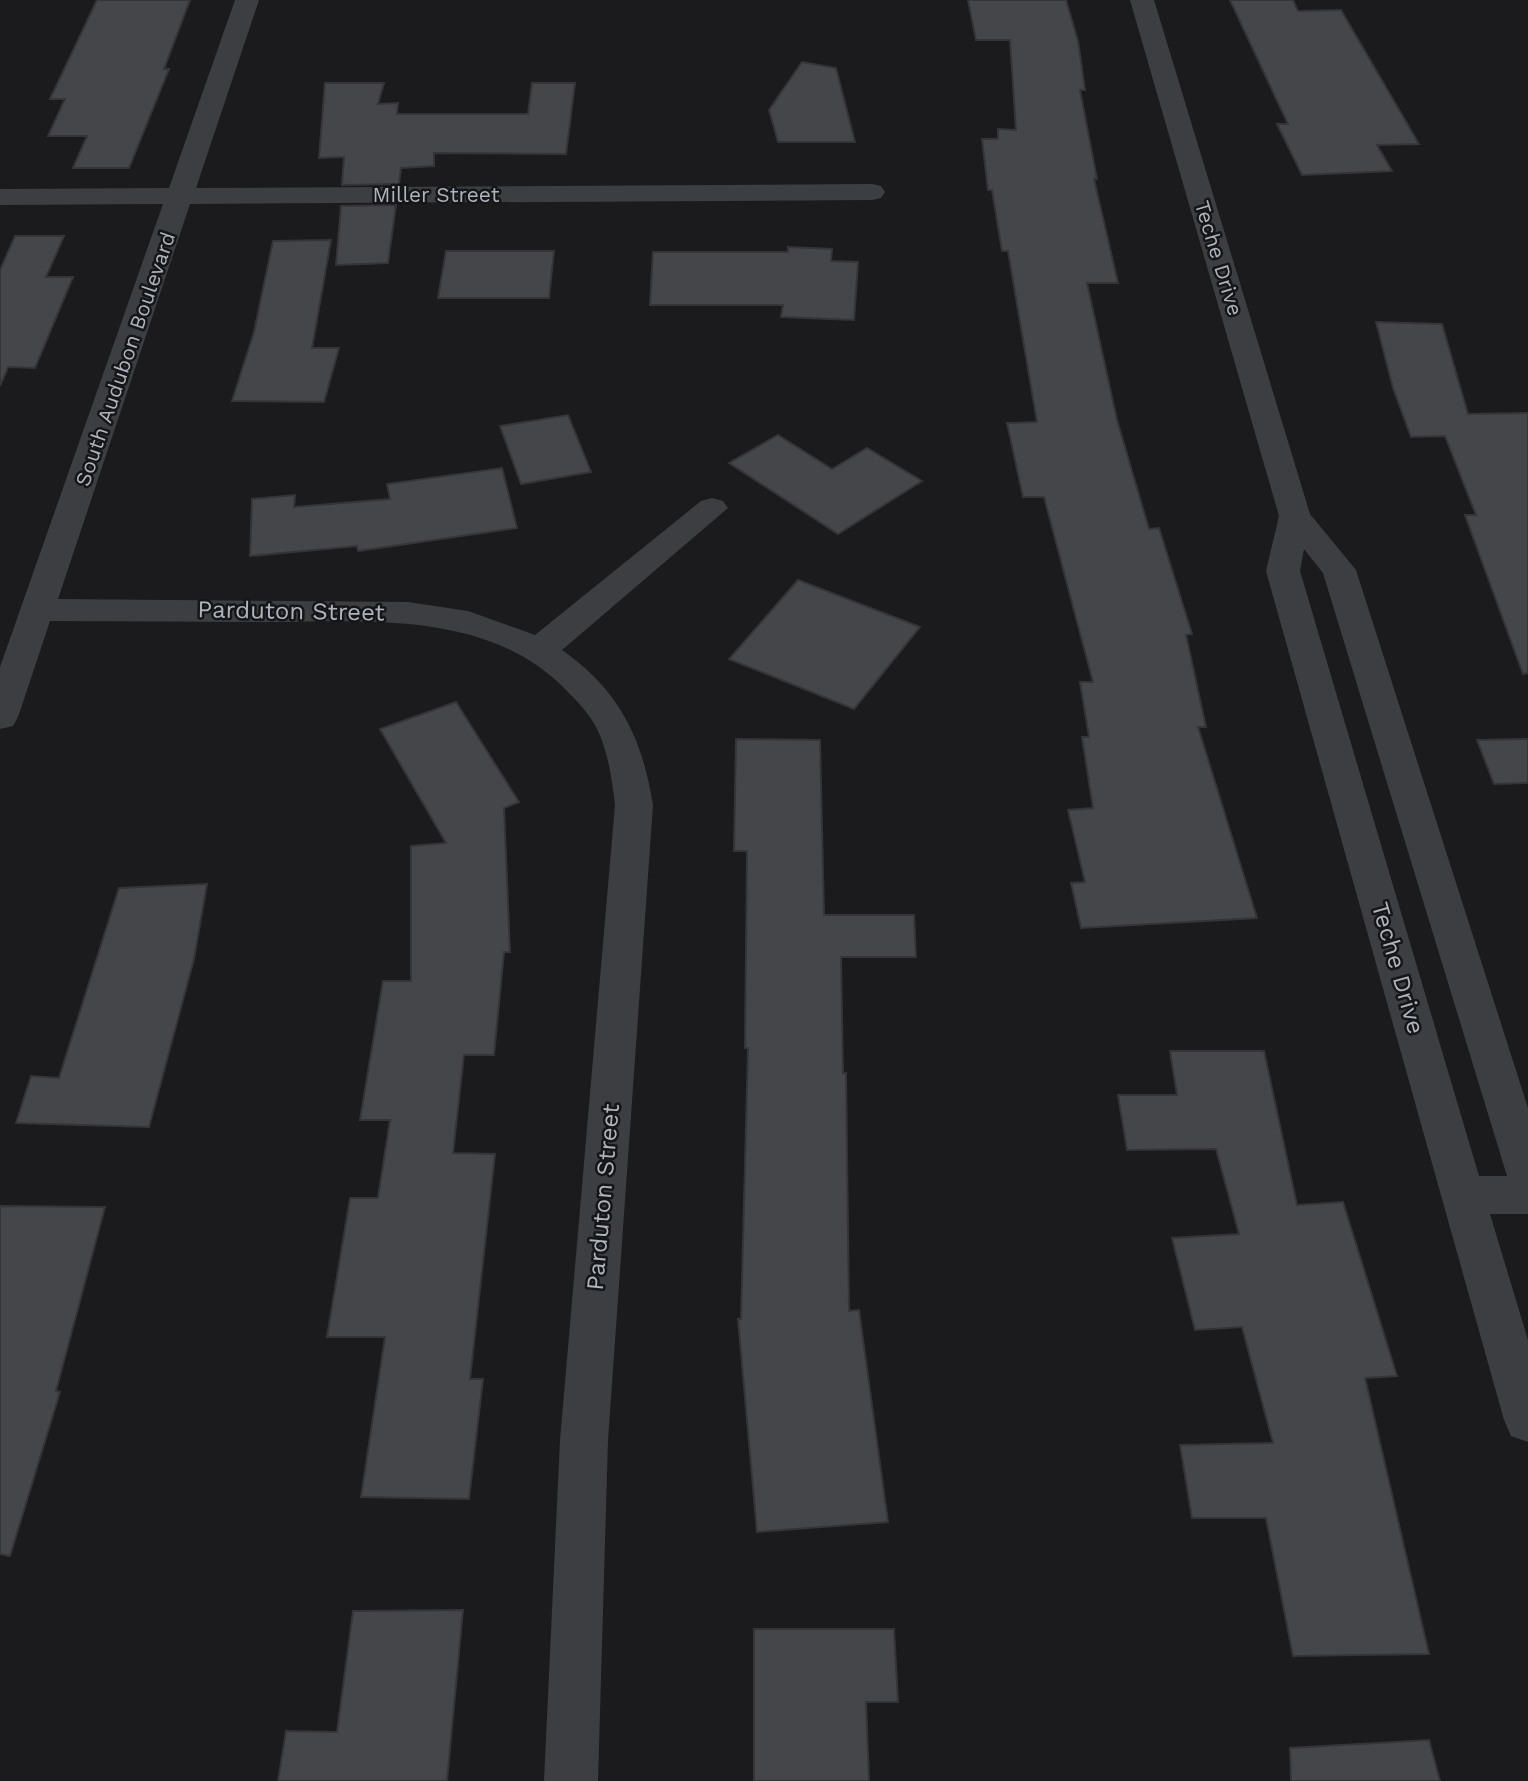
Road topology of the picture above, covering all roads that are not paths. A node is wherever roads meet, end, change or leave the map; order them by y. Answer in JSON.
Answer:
{"nodes":[{"id":1,"x":247,"y":0,"type":"edge"},
{"id":2,"x":1142,"y":0,"type":"edge"},
{"id":3,"x":872,"y":192,"type":"dead end"},
{"id":4,"x":182,"y":195,"type":"junction"},
{"id":5,"x":0,"y":197,"type":"edge"},
{"id":6,"x":712,"y":508,"type":"dead end"},
{"id":7,"x":1295,"y":516,"type":"junction"},
{"id":8,"x":37,"y":610,"type":"junction"},
{"id":9,"x":539,"y":650,"type":"junction"},
{"id":10,"x":0,"y":717,"type":"edge"},
{"id":11,"x":1528,"y":1176,"type":"edge"},
{"id":12,"x":1463,"y":1195,"type":"junction"},
{"id":13,"x":1528,"y":1195,"type":"edge"},
{"id":14,"x":1528,"y":1420,"type":"edge"},
{"id":15,"x":571,"y":1781,"type":"edge"}],
"edges":[{"from":1,"to":4,"type":"street","name":"South Audubon Boulevard"},
{"from":2,"to":7,"type":"street","name":"Teche Drive"},
{"from":3,"to":4,"type":"street","name":"Miller Street"},
{"from":4,"to":5,"type":"street","name":"Miller Street"},
{"from":4,"to":8,"type":"street","name":"South Audubon Boulevard"},
{"from":6,"to":9,"type":"street"},
{"from":7,"to":11,"type":"street","name":"Teche Drive"},
{"from":7,"to":12,"type":"street","name":"Teche Drive"},
{"from":8,"to":9,"type":"street","name":"Parduton Street"},
{"from":8,"to":10,"type":"street","name":"South Audubon Boulevard"},
{"from":9,"to":15,"type":"street","name":"Parduton Street"},
{"from":12,"to":13,"type":"street"},
{"from":12,"to":14,"type":"street","name":"Teche Drive"}]}
